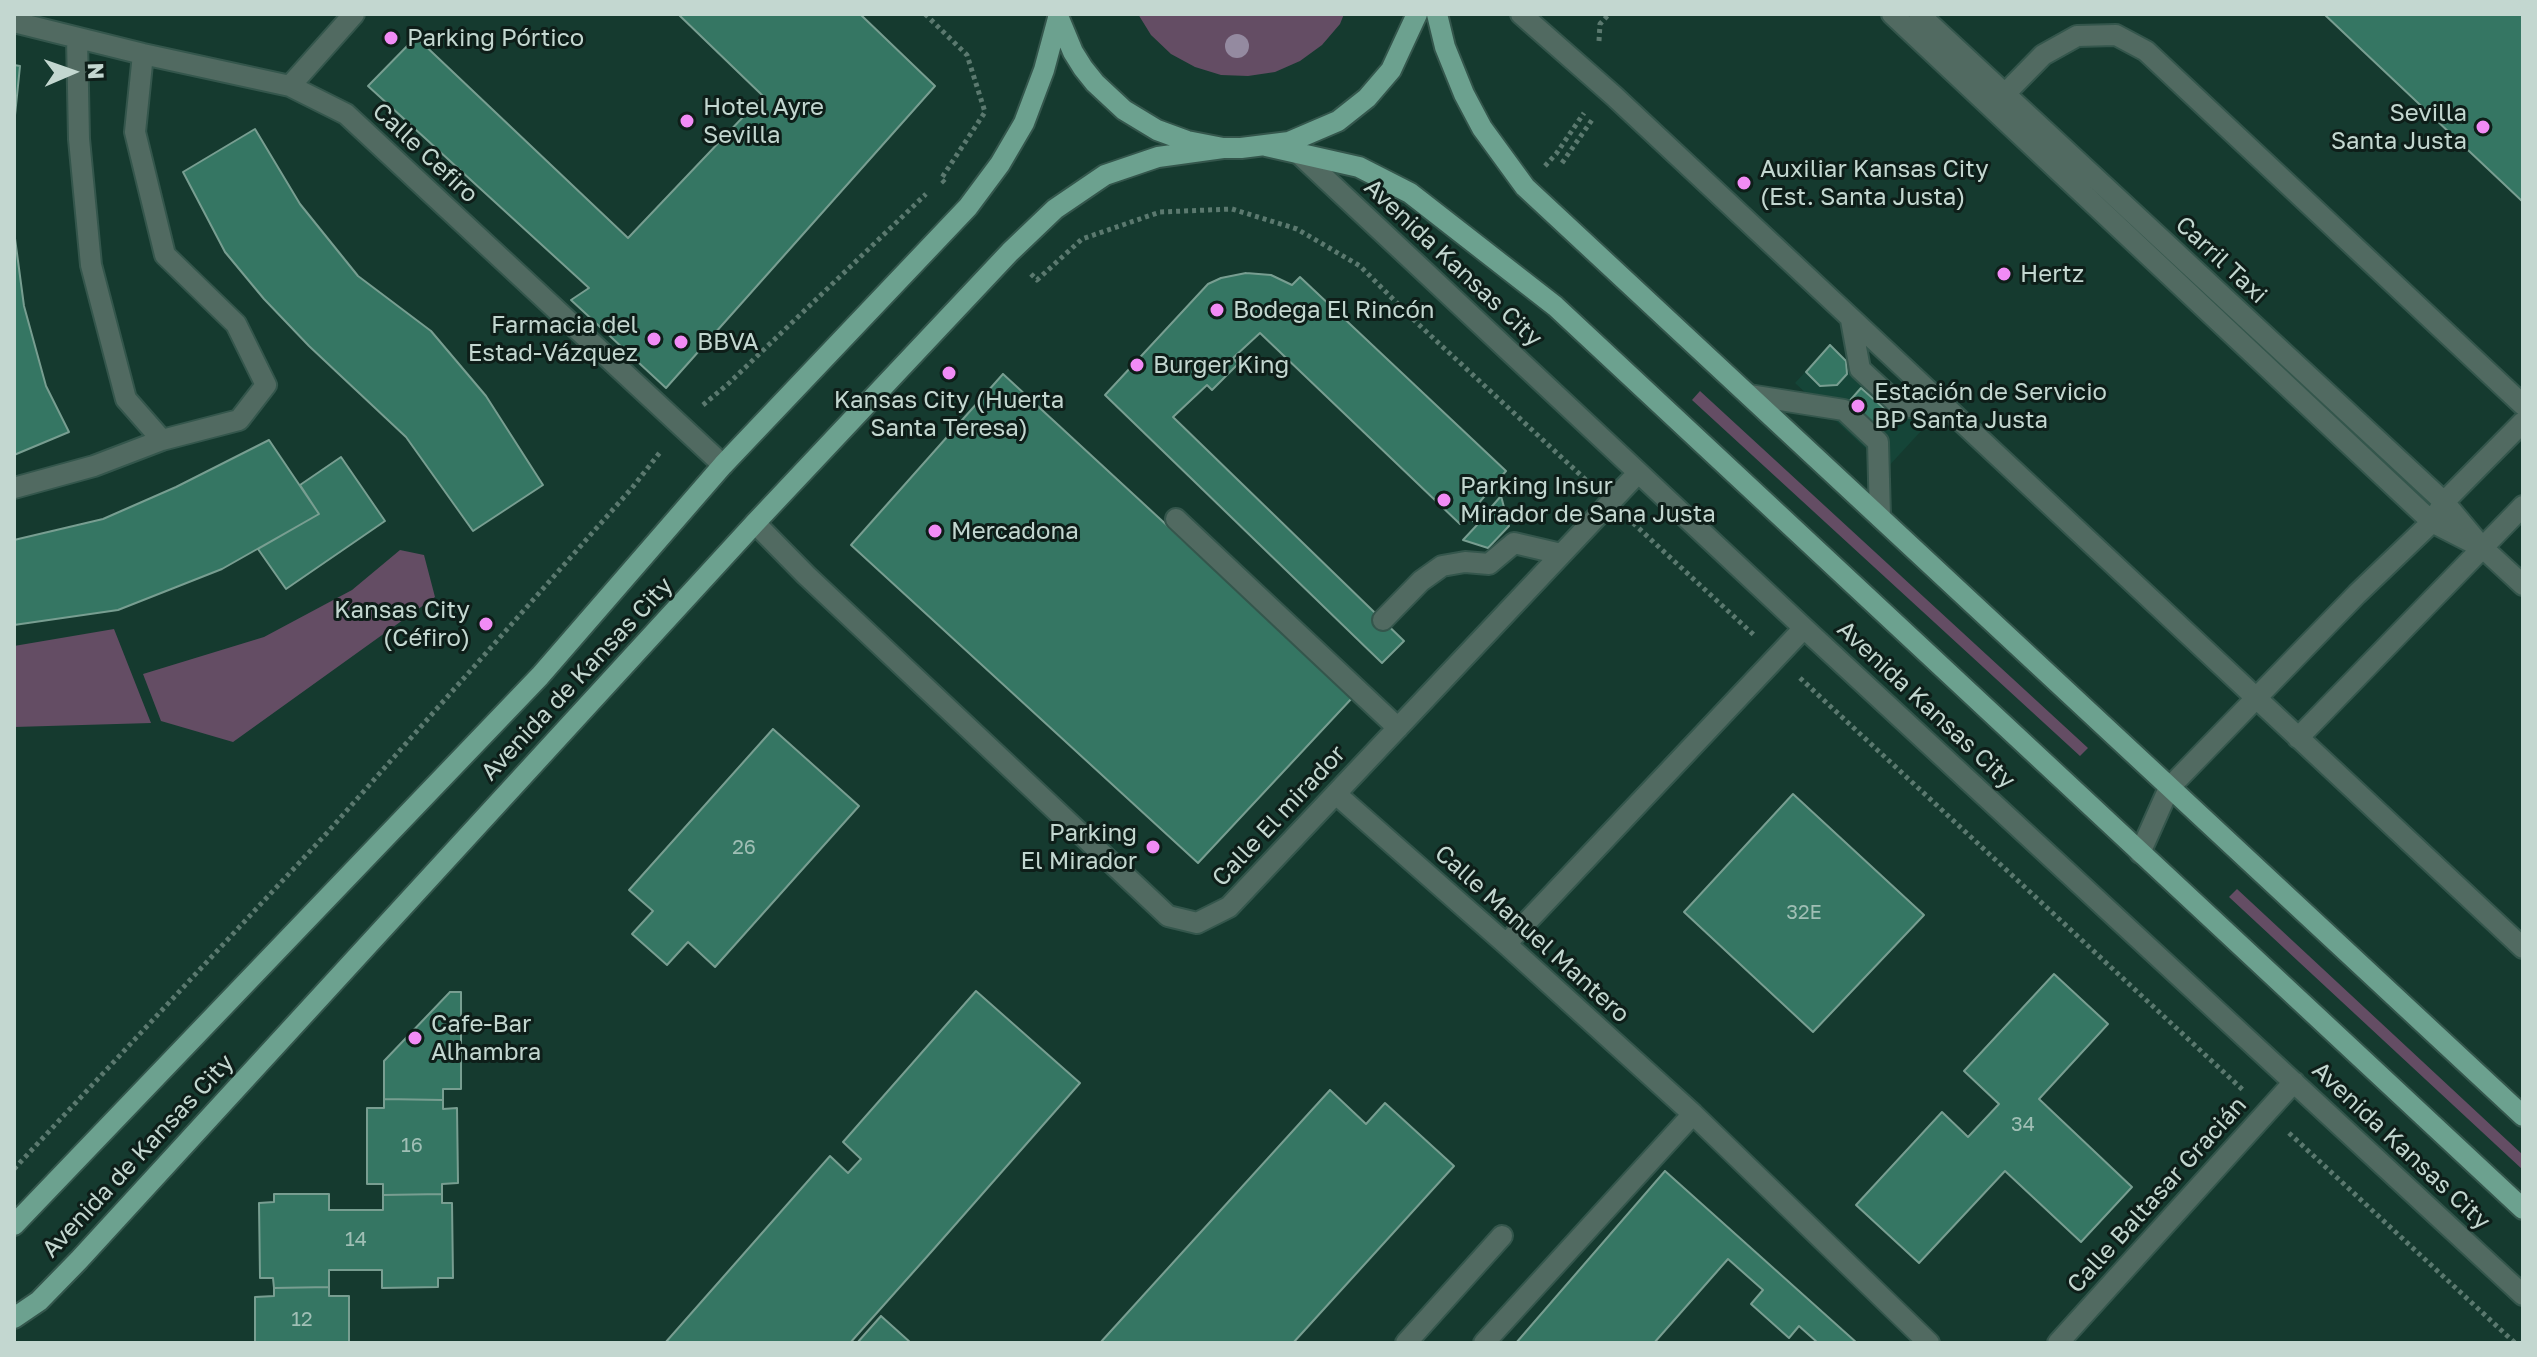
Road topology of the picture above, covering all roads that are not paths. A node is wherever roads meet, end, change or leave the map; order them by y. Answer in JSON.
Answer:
{"nodes":[{"id":1,"x":354,"y":14,"type":"edge"},
{"id":2,"x":1417,"y":14,"type":"edge"},
{"id":3,"x":1437,"y":14,"type":"edge"},
{"id":4,"x":1521,"y":14,"type":"edge"},
{"id":5,"x":1892,"y":14,"type":"edge"},
{"id":6,"x":1919,"y":14,"type":"edge"},
{"id":7,"x":1058,"y":16,"type":"edge"},
{"id":8,"x":14,"y":22,"type":"edge"},
{"id":9,"x":77,"y":38,"type":"junction"},
{"id":10,"x":143,"y":54,"type":"junction"},
{"id":11,"x":290,"y":86,"type":"junction"},
{"id":12,"x":1998,"y":102,"type":"junction"},
{"id":13,"x":1266,"y":146,"type":"junction"},
{"id":14,"x":1223,"y":148,"type":"junction"},
{"id":15,"x":1296,"y":151,"type":"junction"},
{"id":16,"x":1851,"y":320,"type":"junction"},
{"id":17,"x":1749,"y":395,"type":"junction"},
{"id":18,"x":2523,"y":405,"type":"edge"},
{"id":19,"x":1946,"y":410,"type":"junction"},
{"id":20,"x":2523,"y":422,"type":"edge"},
{"id":21,"x":162,"y":440,"type":"junction"},
{"id":22,"x":723,"y":465,"type":"junction"},
{"id":23,"x":1638,"y":473,"type":"junction"},
{"id":24,"x":14,"y":488,"type":"edge"},
{"id":25,"x":2444,"y":502,"type":"junction"},
{"id":26,"x":2523,"y":506,"type":"edge"},
{"id":27,"x":1880,"y":517,"type":"junction"},
{"id":28,"x":1176,"y":519,"type":"dead end"},
{"id":29,"x":2432,"y":522,"type":"junction"},
{"id":30,"x":755,"y":523,"type":"junction"},
{"id":31,"x":2483,"y":548,"type":"junction"},
{"id":32,"x":1561,"y":554,"type":"junction"},
{"id":33,"x":2523,"y":585,"type":"edge"},
{"id":34,"x":1383,"y":620,"type":"dead end"},
{"id":35,"x":1804,"y":628,"type":"junction"},
{"id":36,"x":2255,"y":699,"type":"junction"},
{"id":37,"x":1398,"y":728,"type":"junction"},
{"id":38,"x":2298,"y":738,"type":"junction"},
{"id":39,"x":2169,"y":788,"type":"junction"},
{"id":40,"x":1336,"y":794,"type":"junction"},
{"id":41,"x":2140,"y":853,"type":"junction"},
{"id":42,"x":1506,"y":944,"type":"junction"},
{"id":43,"x":2523,"y":948,"type":"edge"},
{"id":44,"x":2294,"y":1082,"type":"junction"},
{"id":45,"x":1693,"y":1114,"type":"junction"},
{"id":46,"x":2523,"y":1116,"type":"edge"},
{"id":47,"x":2523,"y":1209,"type":"edge"},
{"id":48,"x":14,"y":1225,"type":"edge"},
{"id":49,"x":1502,"y":1236,"type":"dead end"},
{"id":50,"x":2523,"y":1295,"type":"edge"},
{"id":51,"x":14,"y":1318,"type":"edge"},
{"id":52,"x":1406,"y":1343,"type":"edge"},
{"id":53,"x":1484,"y":1343,"type":"edge"},
{"id":54,"x":1929,"y":1343,"type":"edge"},
{"id":55,"x":2058,"y":1343,"type":"edge"}],
"edges":[{"from":1,"to":11,"type":"street"},
{"from":2,"to":13,"type":"main road"},
{"from":3,"to":17,"type":"main road"},
{"from":4,"to":16,"type":"street"},
{"from":5,"to":12,"type":"street"},
{"from":6,"to":12,"type":"street","name":"Carril Taxi"},
{"from":7,"to":14,"type":"main road"},
{"from":7,"to":22,"type":"main road","name":"Avenida de Kansas City"},
{"from":8,"to":9,"type":"street","name":"Calle Cefiro"},
{"from":9,"to":10,"type":"street","name":"Calle Cefiro"},
{"from":9,"to":21,"type":"street"},
{"from":10,"to":11,"type":"street","name":"Calle Cefiro"},
{"from":10,"to":21,"type":"street"},
{"from":11,"to":22,"type":"street","name":"Calle Cefiro"},
{"from":12,"to":18,"type":"street"},
{"from":12,"to":25,"type":"street","name":"Carril Taxi"},
{"from":12,"to":29,"type":"street"},
{"from":13,"to":14,"type":"main road"},
{"from":13,"to":15,"type":"main road","name":"Avenida Kansas City"},
{"from":14,"to":30,"type":"main road","name":"Avenida de Kansas City"},
{"from":15,"to":23,"type":"street","name":"Avenida Kansas City"},
{"from":15,"to":41,"type":"main road","name":"Avenida Kansas City"},
{"from":16,"to":19,"type":"street"},
{"from":16,"to":19,"type":"street"},
{"from":17,"to":27,"type":"main road"},
{"from":17,"to":27,"type":"street"},
{"from":19,"to":36,"type":"street"},
{"from":20,"to":25,"type":"street"},
{"from":21,"to":24,"type":"street"},
{"from":22,"to":48,"type":"main road","name":"Avenida de Kansas City"},
{"from":23,"to":32,"type":"street","name":"Calle El mirador"},
{"from":23,"to":35,"type":"street","name":"Avenida Kansas City"},
{"from":25,"to":29,"type":"street"},
{"from":25,"to":31,"type":"street","name":"Carril Taxi"},
{"from":26,"to":31,"type":"street"},
{"from":27,"to":39,"type":"main road"},
{"from":28,"to":37,"type":"street"},
{"from":29,"to":31,"type":"street"},
{"from":29,"to":36,"type":"street"},
{"from":30,"to":40,"type":"street","name":"Calle El mirador"},
{"from":30,"to":51,"type":"main road","name":"Avenida de Kansas City"},
{"from":31,"to":33,"type":"street"},
{"from":31,"to":38,"type":"street"},
{"from":32,"to":34,"type":"street"},
{"from":32,"to":37,"type":"street","name":"Calle El mirador"},
{"from":35,"to":42,"type":"street"},
{"from":35,"to":44,"type":"street","name":"Avenida Kansas City"},
{"from":36,"to":38,"type":"street"},
{"from":36,"to":39,"type":"street"},
{"from":37,"to":40,"type":"street","name":"Calle El mirador"},
{"from":38,"to":43,"type":"street"},
{"from":39,"to":41,"type":"street"},
{"from":39,"to":46,"type":"main road"},
{"from":40,"to":42,"type":"street","name":"Calle Manuel Mantero"},
{"from":41,"to":47,"type":"main road","name":"Avenida Kansas City"},
{"from":42,"to":45,"type":"street","name":"Calle Manuel Mantero"},
{"from":44,"to":50,"type":"street","name":"Avenida Kansas City"},
{"from":44,"to":55,"type":"street","name":"Calle Baltasar Gracián"},
{"from":45,"to":53,"type":"street"},
{"from":45,"to":54,"type":"street","name":"Calle Manuel Mantero"},
{"from":49,"to":52,"type":"street"}]}
